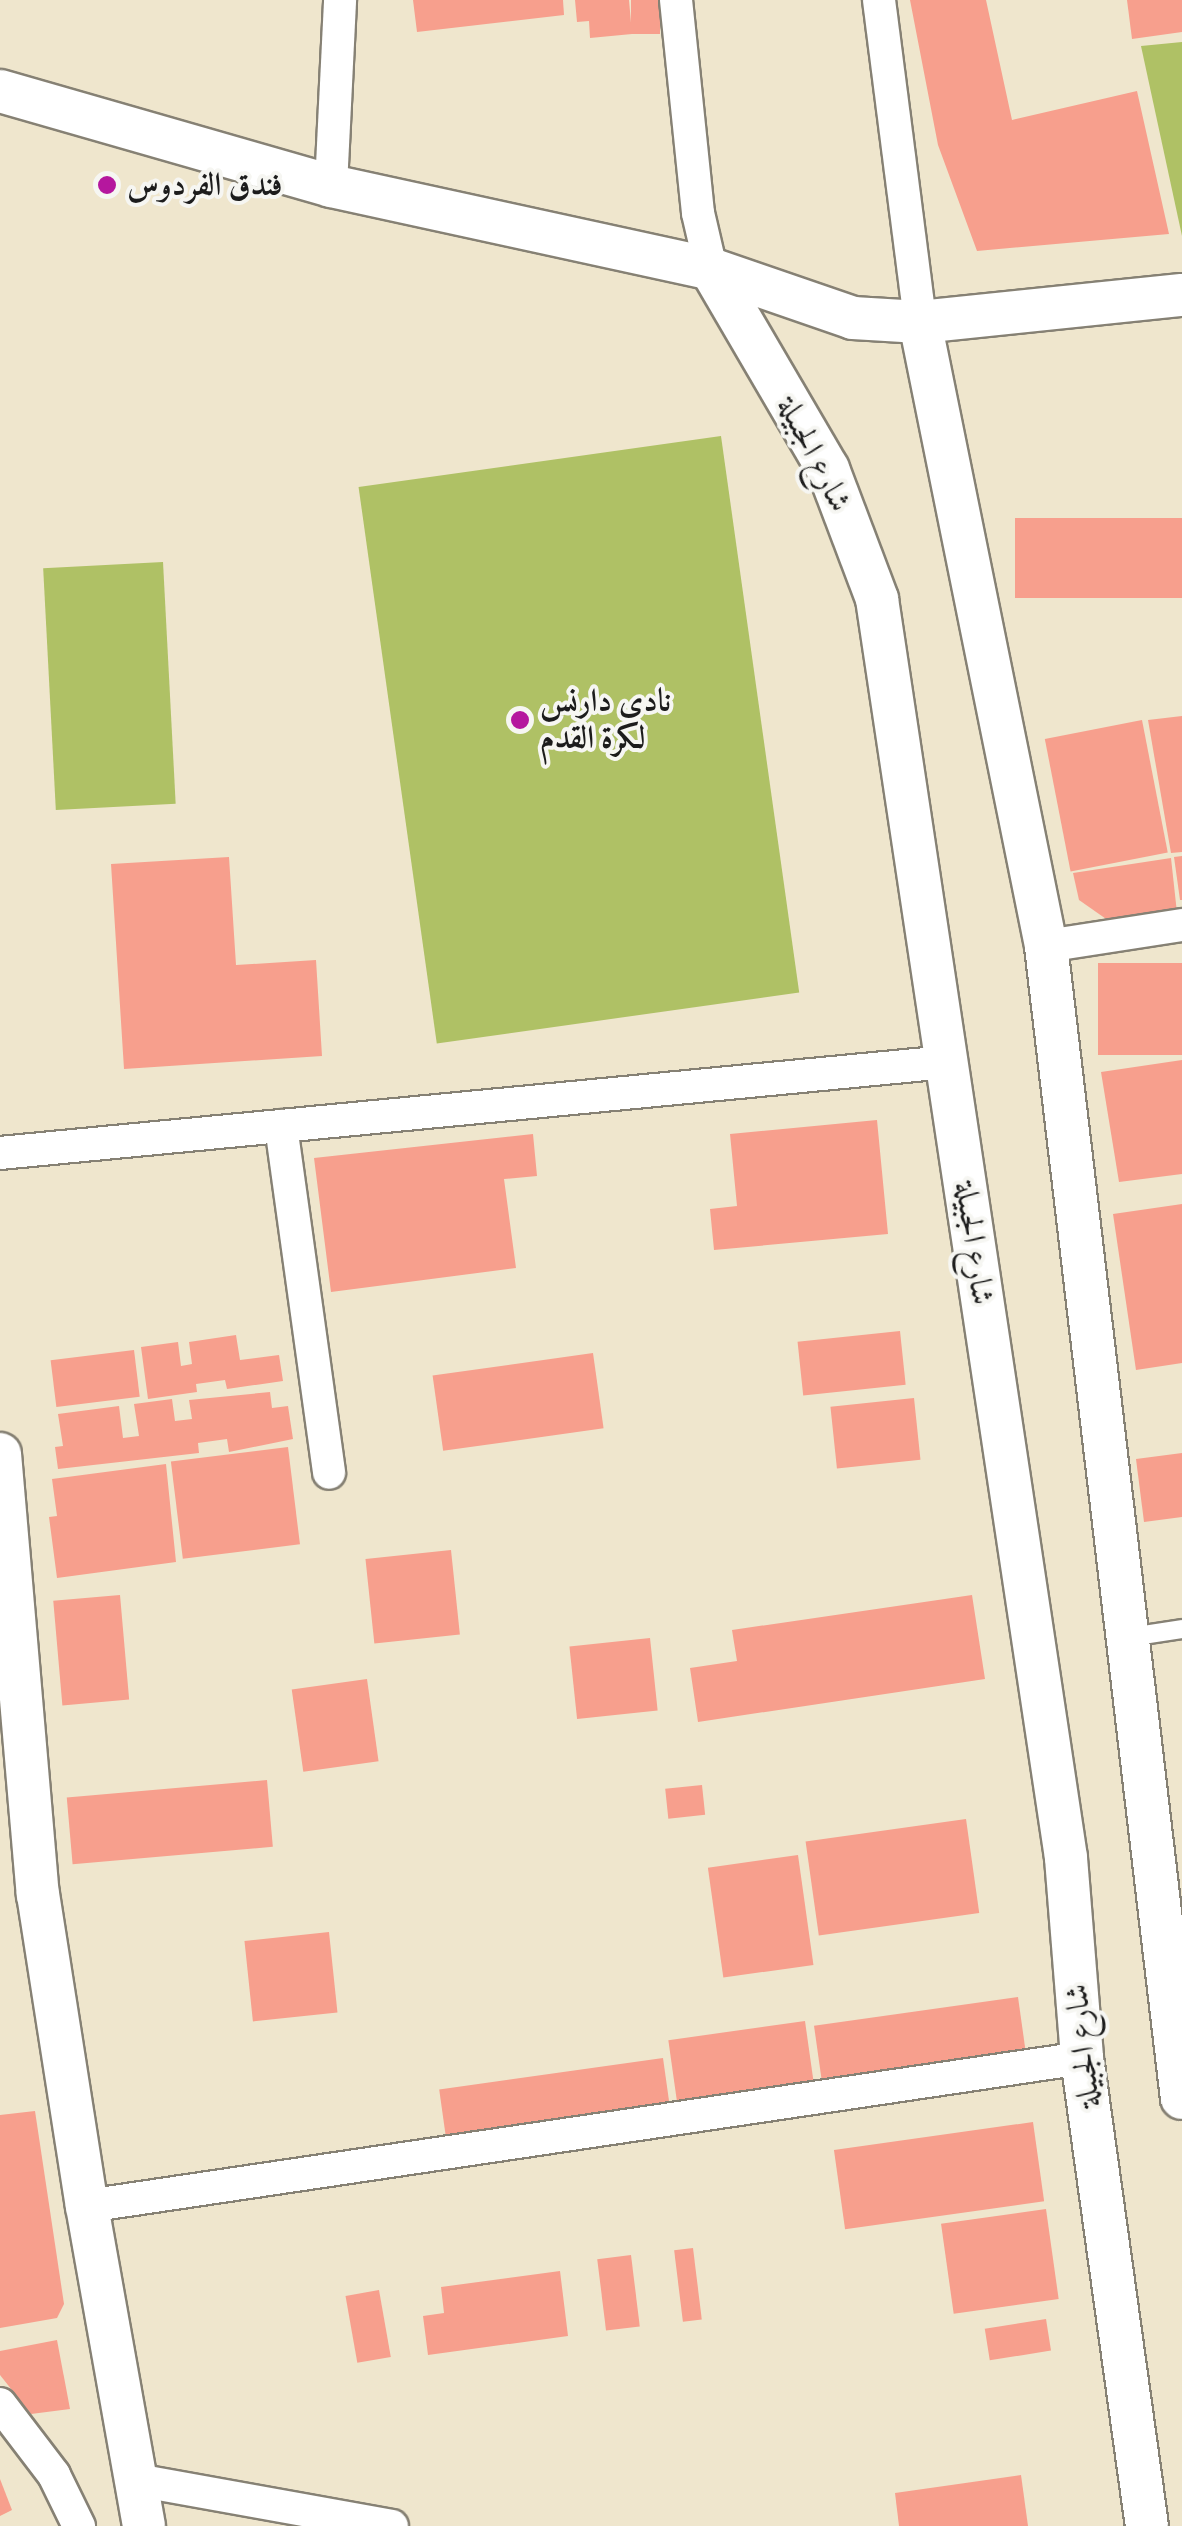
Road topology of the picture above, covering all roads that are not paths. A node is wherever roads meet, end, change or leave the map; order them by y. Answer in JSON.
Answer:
{"nodes":[{"id":1,"x":340,"y":0,"type":"edge"},
{"id":2,"x":676,"y":0,"type":"edge"},
{"id":3,"x":879,"y":0,"type":"edge"},
{"id":4,"x":0,"y":91,"type":"edge"},
{"id":5,"x":331,"y":186,"type":"junction"},
{"id":6,"x":710,"y":269,"type":"junction"},
{"id":7,"x":1182,"y":296,"type":"edge"},
{"id":8,"x":920,"y":322,"type":"junction"},
{"id":9,"x":1182,"y":925,"type":"edge"},
{"id":10,"x":1046,"y":946,"type":"junction"},
{"id":11,"x":947,"y":1062,"type":"junction"},
{"id":12,"x":280,"y":1126,"type":"junction"},
{"id":13,"x":0,"y":1153,"type":"edge"},
{"id":14,"x":0,"y":1454,"type":"edge"},
{"id":15,"x":328,"y":1472,"type":"dead end"},
{"id":16,"x":1182,"y":1629,"type":"edge"},
{"id":17,"x":1130,"y":1636,"type":"junction"},
{"id":18,"x":1172,"y":1897,"type":"edge"},
{"id":19,"x":1082,"y":2058,"type":"junction"},
{"id":20,"x":1182,"y":2098,"type":"edge"},
{"id":21,"x":87,"y":2206,"type":"junction"},
{"id":22,"x":0,"y":2404,"type":"edge"},
{"id":23,"x":137,"y":2480,"type":"junction"},
{"id":24,"x":78,"y":2526,"type":"edge"},
{"id":25,"x":144,"y":2526,"type":"edge"},
{"id":26,"x":392,"y":2526,"type":"edge"},
{"id":27,"x":1147,"y":2526,"type":"edge"}],
"edges":[{"from":1,"to":5,"type":"street"},
{"from":2,"to":6,"type":"street","name":"شارع الجبيلة"},
{"from":3,"to":8,"type":"street"},
{"from":4,"to":5,"type":"street"},
{"from":5,"to":6,"type":"street"},
{"from":6,"to":8,"type":"street"},
{"from":6,"to":11,"type":"street","name":"شارع الجبيلة"},
{"from":7,"to":8,"type":"street"},
{"from":8,"to":10,"type":"street"},
{"from":9,"to":10,"type":"street"},
{"from":10,"to":17,"type":"street"},
{"from":11,"to":12,"type":"street"},
{"from":11,"to":19,"type":"street","name":"شارع الجبيلة"},
{"from":12,"to":13,"type":"street"},
{"from":12,"to":15,"type":"street"},
{"from":14,"to":21,"type":"street"},
{"from":16,"to":17,"type":"lane"},
{"from":17,"to":18,"type":"street"},
{"from":18,"to":20,"type":"street"},
{"from":19,"to":21,"type":"street"},
{"from":19,"to":27,"type":"street","name":"شارع الجبيلة"},
{"from":21,"to":23,"type":"street"},
{"from":22,"to":24,"type":"street"},
{"from":23,"to":25,"type":"street"},
{"from":23,"to":26,"type":"street"}]}
